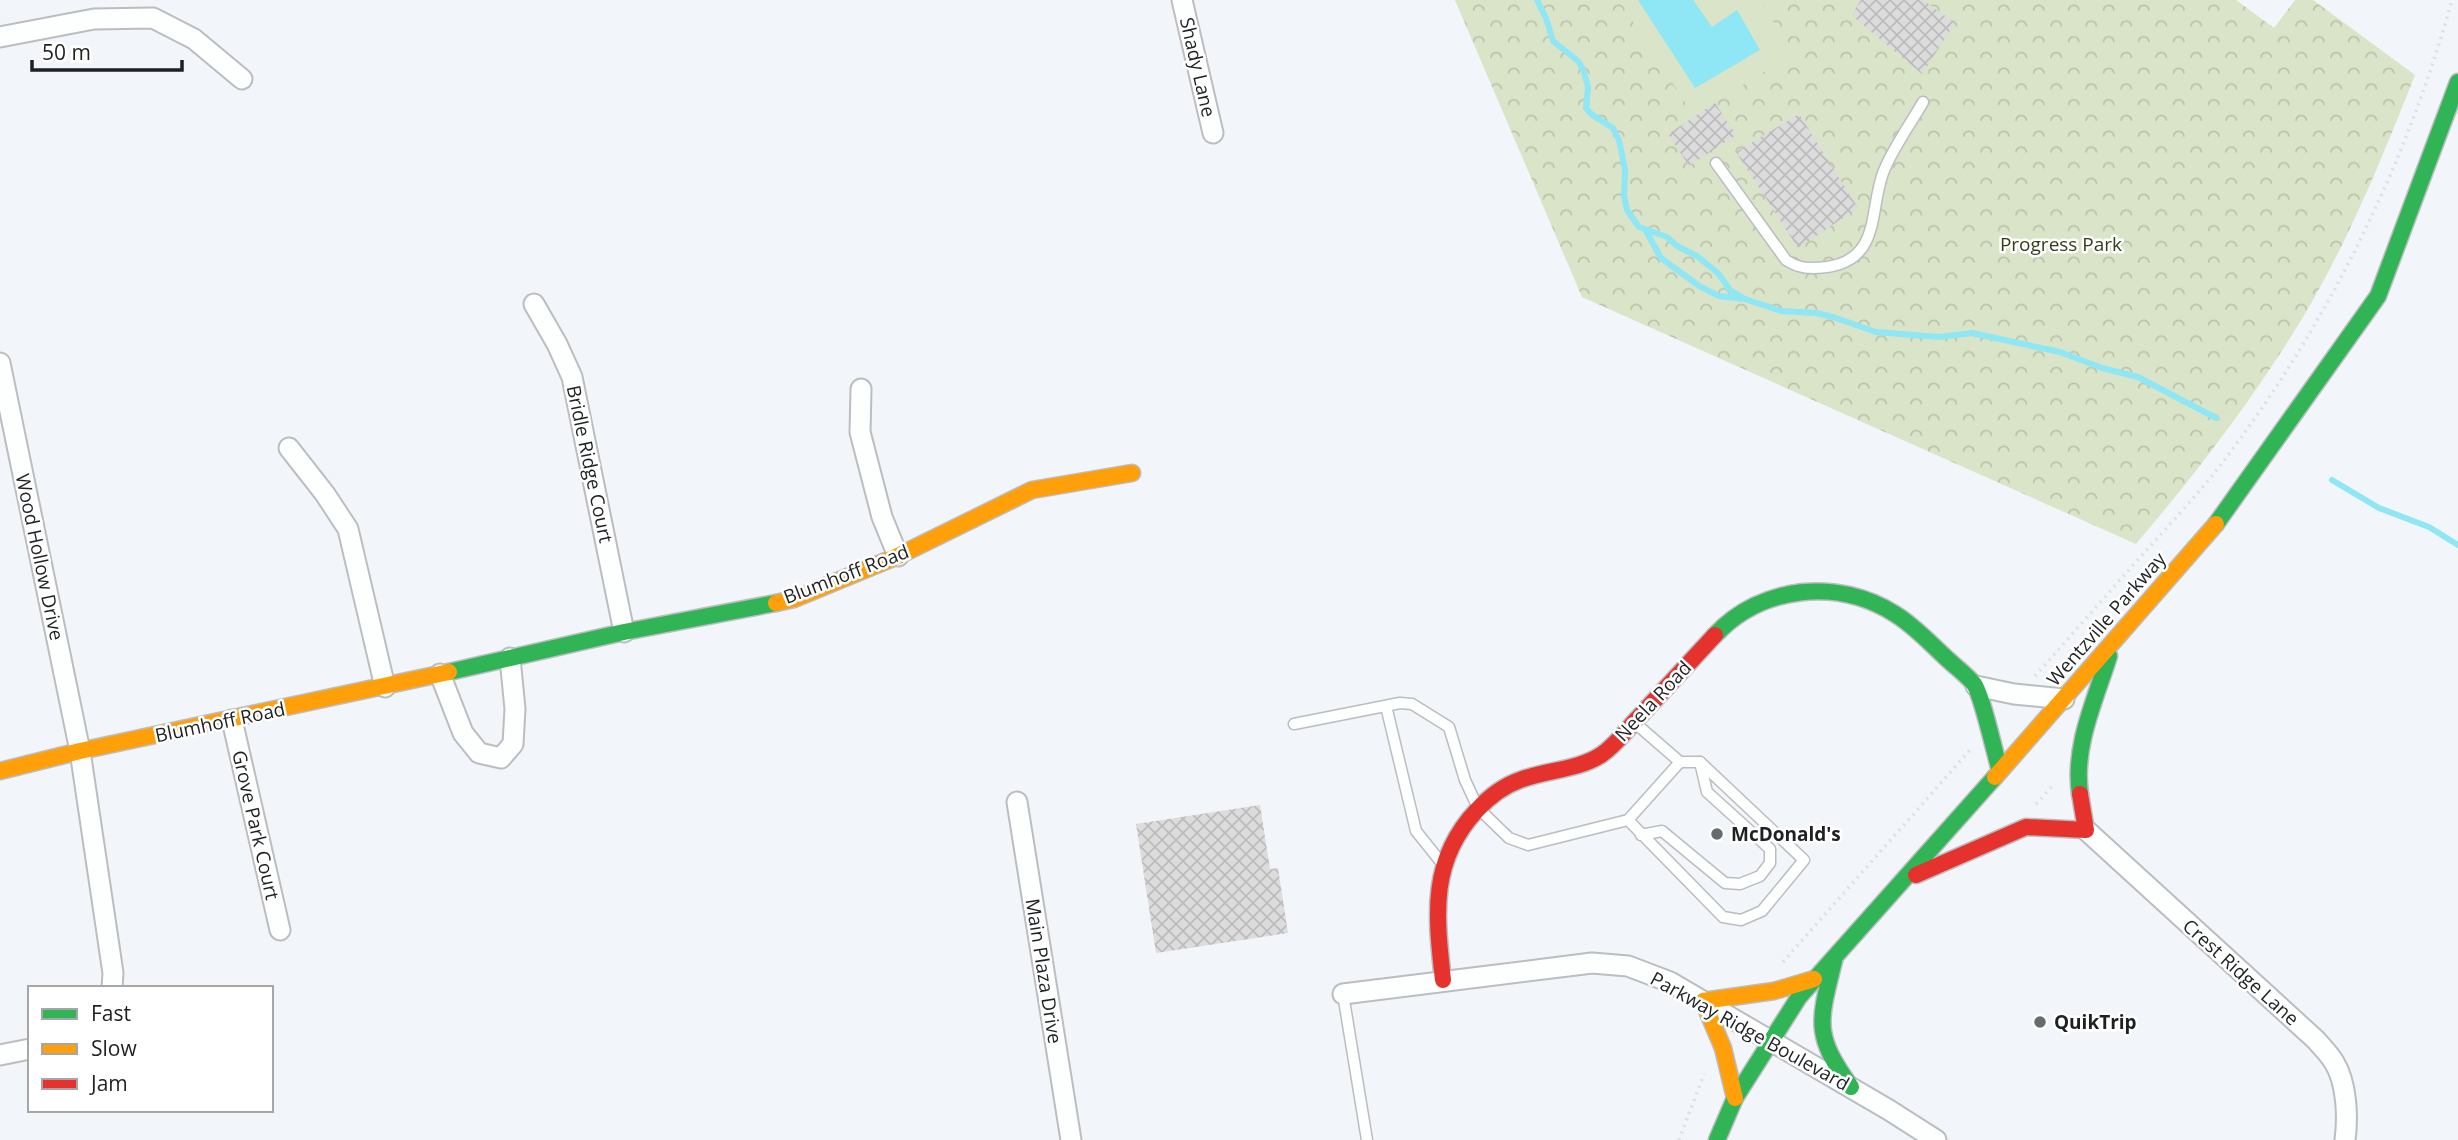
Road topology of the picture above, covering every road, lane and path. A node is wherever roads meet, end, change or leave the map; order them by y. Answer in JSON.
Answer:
{"nodes":[{"id":1,"x":1182,"y":0,"type":"edge"},
{"id":2,"x":2452,"y":0,"type":"edge"},
{"id":3,"x":0,"y":37,"type":"edge"},
{"id":4,"x":242,"y":79,"type":"dead end"},
{"id":5,"x":2458,"y":82,"type":"edge"},
{"id":6,"x":1923,"y":102,"type":"dead end"},
{"id":7,"x":1213,"y":133,"type":"dead end"},
{"id":8,"x":1716,"y":163,"type":"dead end"},
{"id":9,"x":534,"y":304,"type":"dead end"},
{"id":10,"x":0,"y":363,"type":"edge"},
{"id":11,"x":861,"y":389,"type":"dead end"},
{"id":12,"x":289,"y":448,"type":"dead end"},
{"id":13,"x":1132,"y":473,"type":"dead end"},
{"id":14,"x":898,"y":556,"type":"junction"},
{"id":15,"x":624,"y":632,"type":"junction"},
{"id":16,"x":2113,"y":642,"type":"junction"},
{"id":17,"x":510,"y":658,"type":"junction"},
{"id":18,"x":440,"y":674,"type":"junction"},
{"id":19,"x":1976,"y":686,"type":"junction"},
{"id":20,"x":385,"y":687,"type":"junction"},
{"id":21,"x":2019,"y":694,"type":"junction"},
{"id":22,"x":2064,"y":699,"type":"junction"},
{"id":23,"x":1386,"y":706,"type":"junction"},
{"id":24,"x":232,"y":720,"type":"junction"},
{"id":25,"x":1634,"y":723,"type":"junction"},
{"id":26,"x":1294,"y":724,"type":"dead end"},
{"id":27,"x":1990,"y":728,"type":"junction"},
{"id":28,"x":80,"y":751,"type":"junction"},
{"id":29,"x":1680,"y":762,"type":"junction"},
{"id":30,"x":1700,"y":762,"type":"junction"},
{"id":31,"x":0,"y":771,"type":"edge"},
{"id":32,"x":2000,"y":771,"type":"junction"},
{"id":33,"x":2059,"y":778,"type":"dead end"},
{"id":34,"x":1017,"y":802,"type":"dead end"},
{"id":35,"x":2035,"y":806,"type":"dead end"},
{"id":36,"x":1478,"y":808,"type":"junction"},
{"id":37,"x":1628,"y":820,"type":"junction"},
{"id":38,"x":2086,"y":830,"type":"junction"},
{"id":39,"x":1640,"y":835,"type":"junction"},
{"id":40,"x":1443,"y":864,"type":"junction"},
{"id":41,"x":1905,"y":880,"type":"junction"},
{"id":42,"x":280,"y":930,"type":"dead end"},
{"id":43,"x":1835,"y":957,"type":"junction"},
{"id":44,"x":1781,"y":964,"type":"dead end"},
{"id":45,"x":1814,"y":979,"type":"junction"},
{"id":46,"x":1443,"y":980,"type":"junction"},
{"id":47,"x":112,"y":986,"type":"edge"},
{"id":48,"x":1343,"y":994,"type":"joint"},
{"id":49,"x":1703,"y":1001,"type":"junction"},
{"id":50,"x":1770,"y":1041,"type":"junction"},
{"id":51,"x":28,"y":1049,"type":"edge"},
{"id":52,"x":0,"y":1055,"type":"edge"},
{"id":53,"x":1706,"y":1070,"type":"dead end"},
{"id":54,"x":1851,"y":1087,"type":"junction"},
{"id":55,"x":1735,"y":1098,"type":"junction"},
{"id":56,"x":1071,"y":1140,"type":"edge"},
{"id":57,"x":1367,"y":1140,"type":"edge"},
{"id":58,"x":1679,"y":1140,"type":"edge"},
{"id":59,"x":1717,"y":1140,"type":"edge"},
{"id":60,"x":1936,"y":1140,"type":"edge"},
{"id":61,"x":2345,"y":1140,"type":"edge"}],
"edges":[{"from":1,"to":7,"type":"street","name":"Shady Lane"},
{"from":2,"to":21,"type":"path"},
{"from":3,"to":4,"type":"street"},
{"from":5,"to":16,"type":"street","name":"Wentzville Parkway"},
{"from":6,"to":8,"type":"lane"},
{"from":9,"to":15,"type":"street","name":"Bridle Ridge Court"},
{"from":10,"to":28,"type":"street","name":"Wood Hollow Drive"},
{"from":11,"to":14,"type":"street"},
{"from":12,"to":20,"type":"street"},
{"from":13,"to":14,"type":"street","name":"Blumhoff Road"},
{"from":14,"to":15,"type":"street","name":"Blumhoff Road"},
{"from":15,"to":17,"type":"street","name":"Blumhoff Road"},
{"from":16,"to":22,"type":"street","name":"Wentzville Parkway"},
{"from":16,"to":38,"type":"street"},
{"from":17,"to":18,"type":"street","name":"Blumhoff Road"},
{"from":17,"to":18,"type":"street"},
{"from":18,"to":20,"type":"street","name":"Blumhoff Road"},
{"from":19,"to":21,"type":"street"},
{"from":19,"to":25,"type":"street","name":"Neela Road"},
{"from":19,"to":27,"type":"street","name":"Neela Road"},
{"from":20,"to":24,"type":"street","name":"Blumhoff Road"},
{"from":21,"to":22,"type":"street"},
{"from":22,"to":32,"type":"street","name":"Wentzville Parkway"},
{"from":23,"to":26,"type":"lane"},
{"from":23,"to":36,"type":"lane"},
{"from":23,"to":40,"type":"lane"},
{"from":24,"to":28,"type":"street","name":"Blumhoff Road"},
{"from":24,"to":42,"type":"street","name":"Grove Park Court"},
{"from":25,"to":29,"type":"lane"},
{"from":25,"to":36,"type":"street","name":"Neela Road"},
{"from":27,"to":32,"type":"street","name":"Neela Road"},
{"from":27,"to":44,"type":"path"},
{"from":28,"to":31,"type":"street","name":"Blumhoff Road"},
{"from":28,"to":47,"type":"street","name":"Wood Hollow Drive"},
{"from":29,"to":30,"type":"lane"},
{"from":29,"to":37,"type":"lane"},
{"from":30,"to":39,"type":"lane"},
{"from":30,"to":39,"type":"lane"},
{"from":32,"to":41,"type":"street","name":"Wentzville Parkway"},
{"from":33,"to":35,"type":"path"},
{"from":34,"to":56,"type":"street","name":"Main Plaza Drive"},
{"from":36,"to":37,"type":"lane"},
{"from":36,"to":40,"type":"street","name":"Neela Road"},
{"from":37,"to":39,"type":"lane"},
{"from":38,"to":41,"type":"street"},
{"from":38,"to":61,"type":"street","name":"Crest Ridge Lane"},
{"from":40,"to":46,"type":"street","name":"Neela Road"},
{"from":41,"to":43,"type":"street","name":"Wentzville Parkway"},
{"from":43,"to":45,"type":"street","name":"Wentzville Parkway"},
{"from":43,"to":54,"type":"street"},
{"from":45,"to":49,"type":"street"},
{"from":45,"to":50,"type":"street","name":"Wentzville Parkway"},
{"from":46,"to":48,"type":"street","name":"Parkway Ridge Boulevard"},
{"from":46,"to":49,"type":"street","name":"Parkway Ridge Boulevard"},
{"from":48,"to":57,"type":"lane"},
{"from":49,"to":50,"type":"street","name":"Parkway Ridge Boulevard"},
{"from":49,"to":55,"type":"street"},
{"from":50,"to":54,"type":"street","name":"Parkway Ridge Boulevard"},
{"from":50,"to":55,"type":"street","name":"Wentzville Parkway"},
{"from":51,"to":52,"type":"street"},
{"from":53,"to":58,"type":"path"},
{"from":54,"to":60,"type":"street","name":"Parkway Ridge Boulevard"},
{"from":55,"to":59,"type":"street","name":"Wentzville Parkway"}]}
